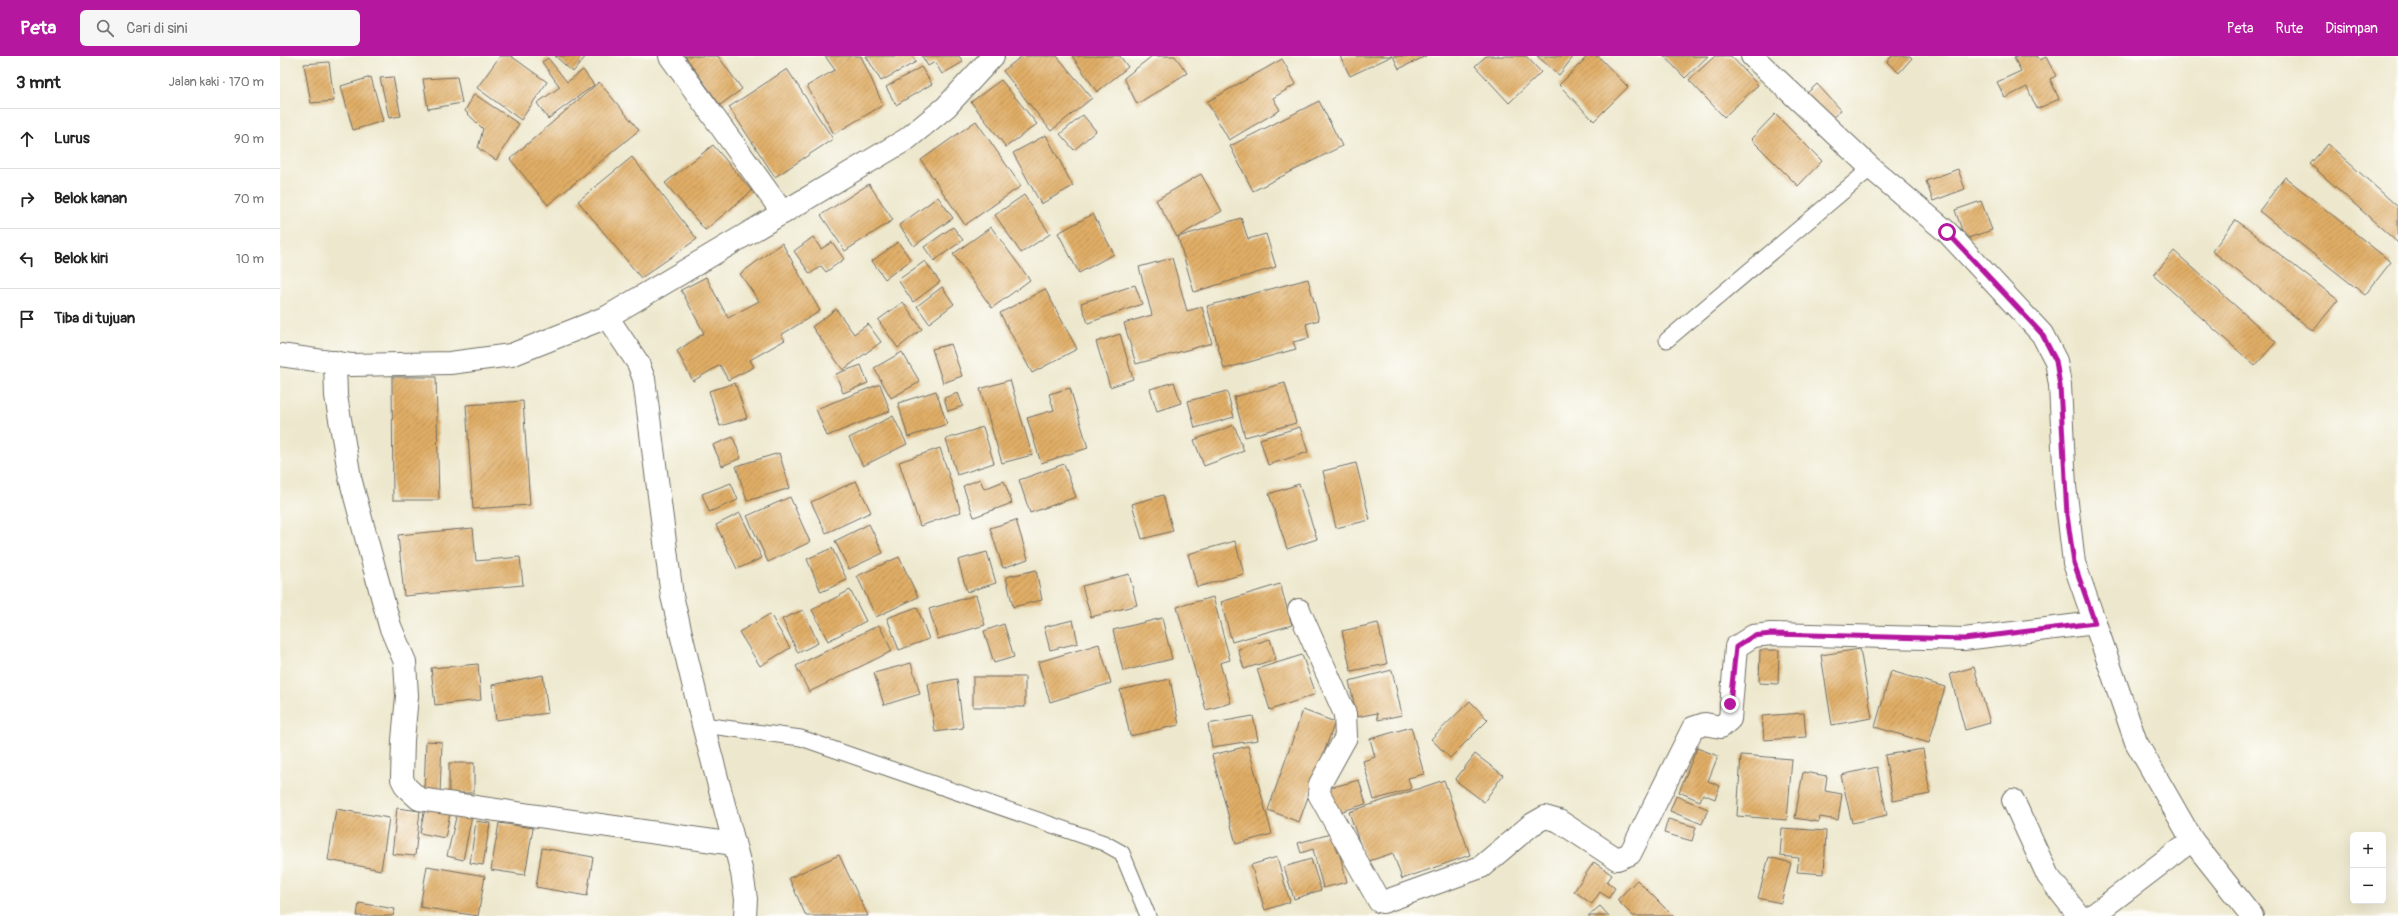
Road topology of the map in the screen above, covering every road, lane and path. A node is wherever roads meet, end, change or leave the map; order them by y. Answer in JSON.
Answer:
{"nodes":[{"id":1,"x":670,"y":56,"type":"edge"},
{"id":2,"x":993,"y":56,"type":"edge"},
{"id":3,"x":1752,"y":56,"type":"edge"},
{"id":4,"x":1871,"y":168,"type":"junction"},
{"id":5,"x":783,"y":213,"type":"junction"},
{"id":6,"x":607,"y":316,"type":"junction"},
{"id":7,"x":1667,"y":340,"type":"dead end"},
{"id":8,"x":280,"y":355,"type":"edge"},
{"id":9,"x":334,"y":362,"type":"junction"},
{"id":10,"x":1299,"y":610,"type":"dead end"},
{"id":11,"x":2095,"y":623,"type":"junction"},
{"id":12,"x":702,"y":725,"type":"junction"},
{"id":13,"x":2013,"y":800,"type":"dead end"},
{"id":14,"x":2192,"y":840,"type":"junction"},
{"id":15,"x":734,"y":844,"type":"junction"},
{"id":16,"x":745,"y":916,"type":"edge"},
{"id":17,"x":1148,"y":916,"type":"edge"},
{"id":18,"x":2079,"y":916,"type":"edge"},
{"id":19,"x":2092,"y":916,"type":"edge"},
{"id":20,"x":2252,"y":916,"type":"edge"}],
"edges":[{"from":1,"to":5,"type":"street"},
{"from":2,"to":5,"type":"street"},
{"from":3,"to":4,"type":"street"},
{"from":4,"to":7,"type":"lane"},
{"from":4,"to":11,"type":"street"},
{"from":5,"to":6,"type":"street"},
{"from":6,"to":9,"type":"street"},
{"from":6,"to":12,"type":"street"},
{"from":8,"to":9,"type":"street"},
{"from":9,"to":15,"type":"street"},
{"from":10,"to":11,"type":"street"},
{"from":11,"to":14,"type":"street"},
{"from":12,"to":15,"type":"street"},
{"from":12,"to":17,"type":"lane"},
{"from":13,"to":18,"type":"street"},
{"from":14,"to":19,"type":"street"},
{"from":14,"to":20,"type":"street"},
{"from":15,"to":16,"type":"street"}]}
